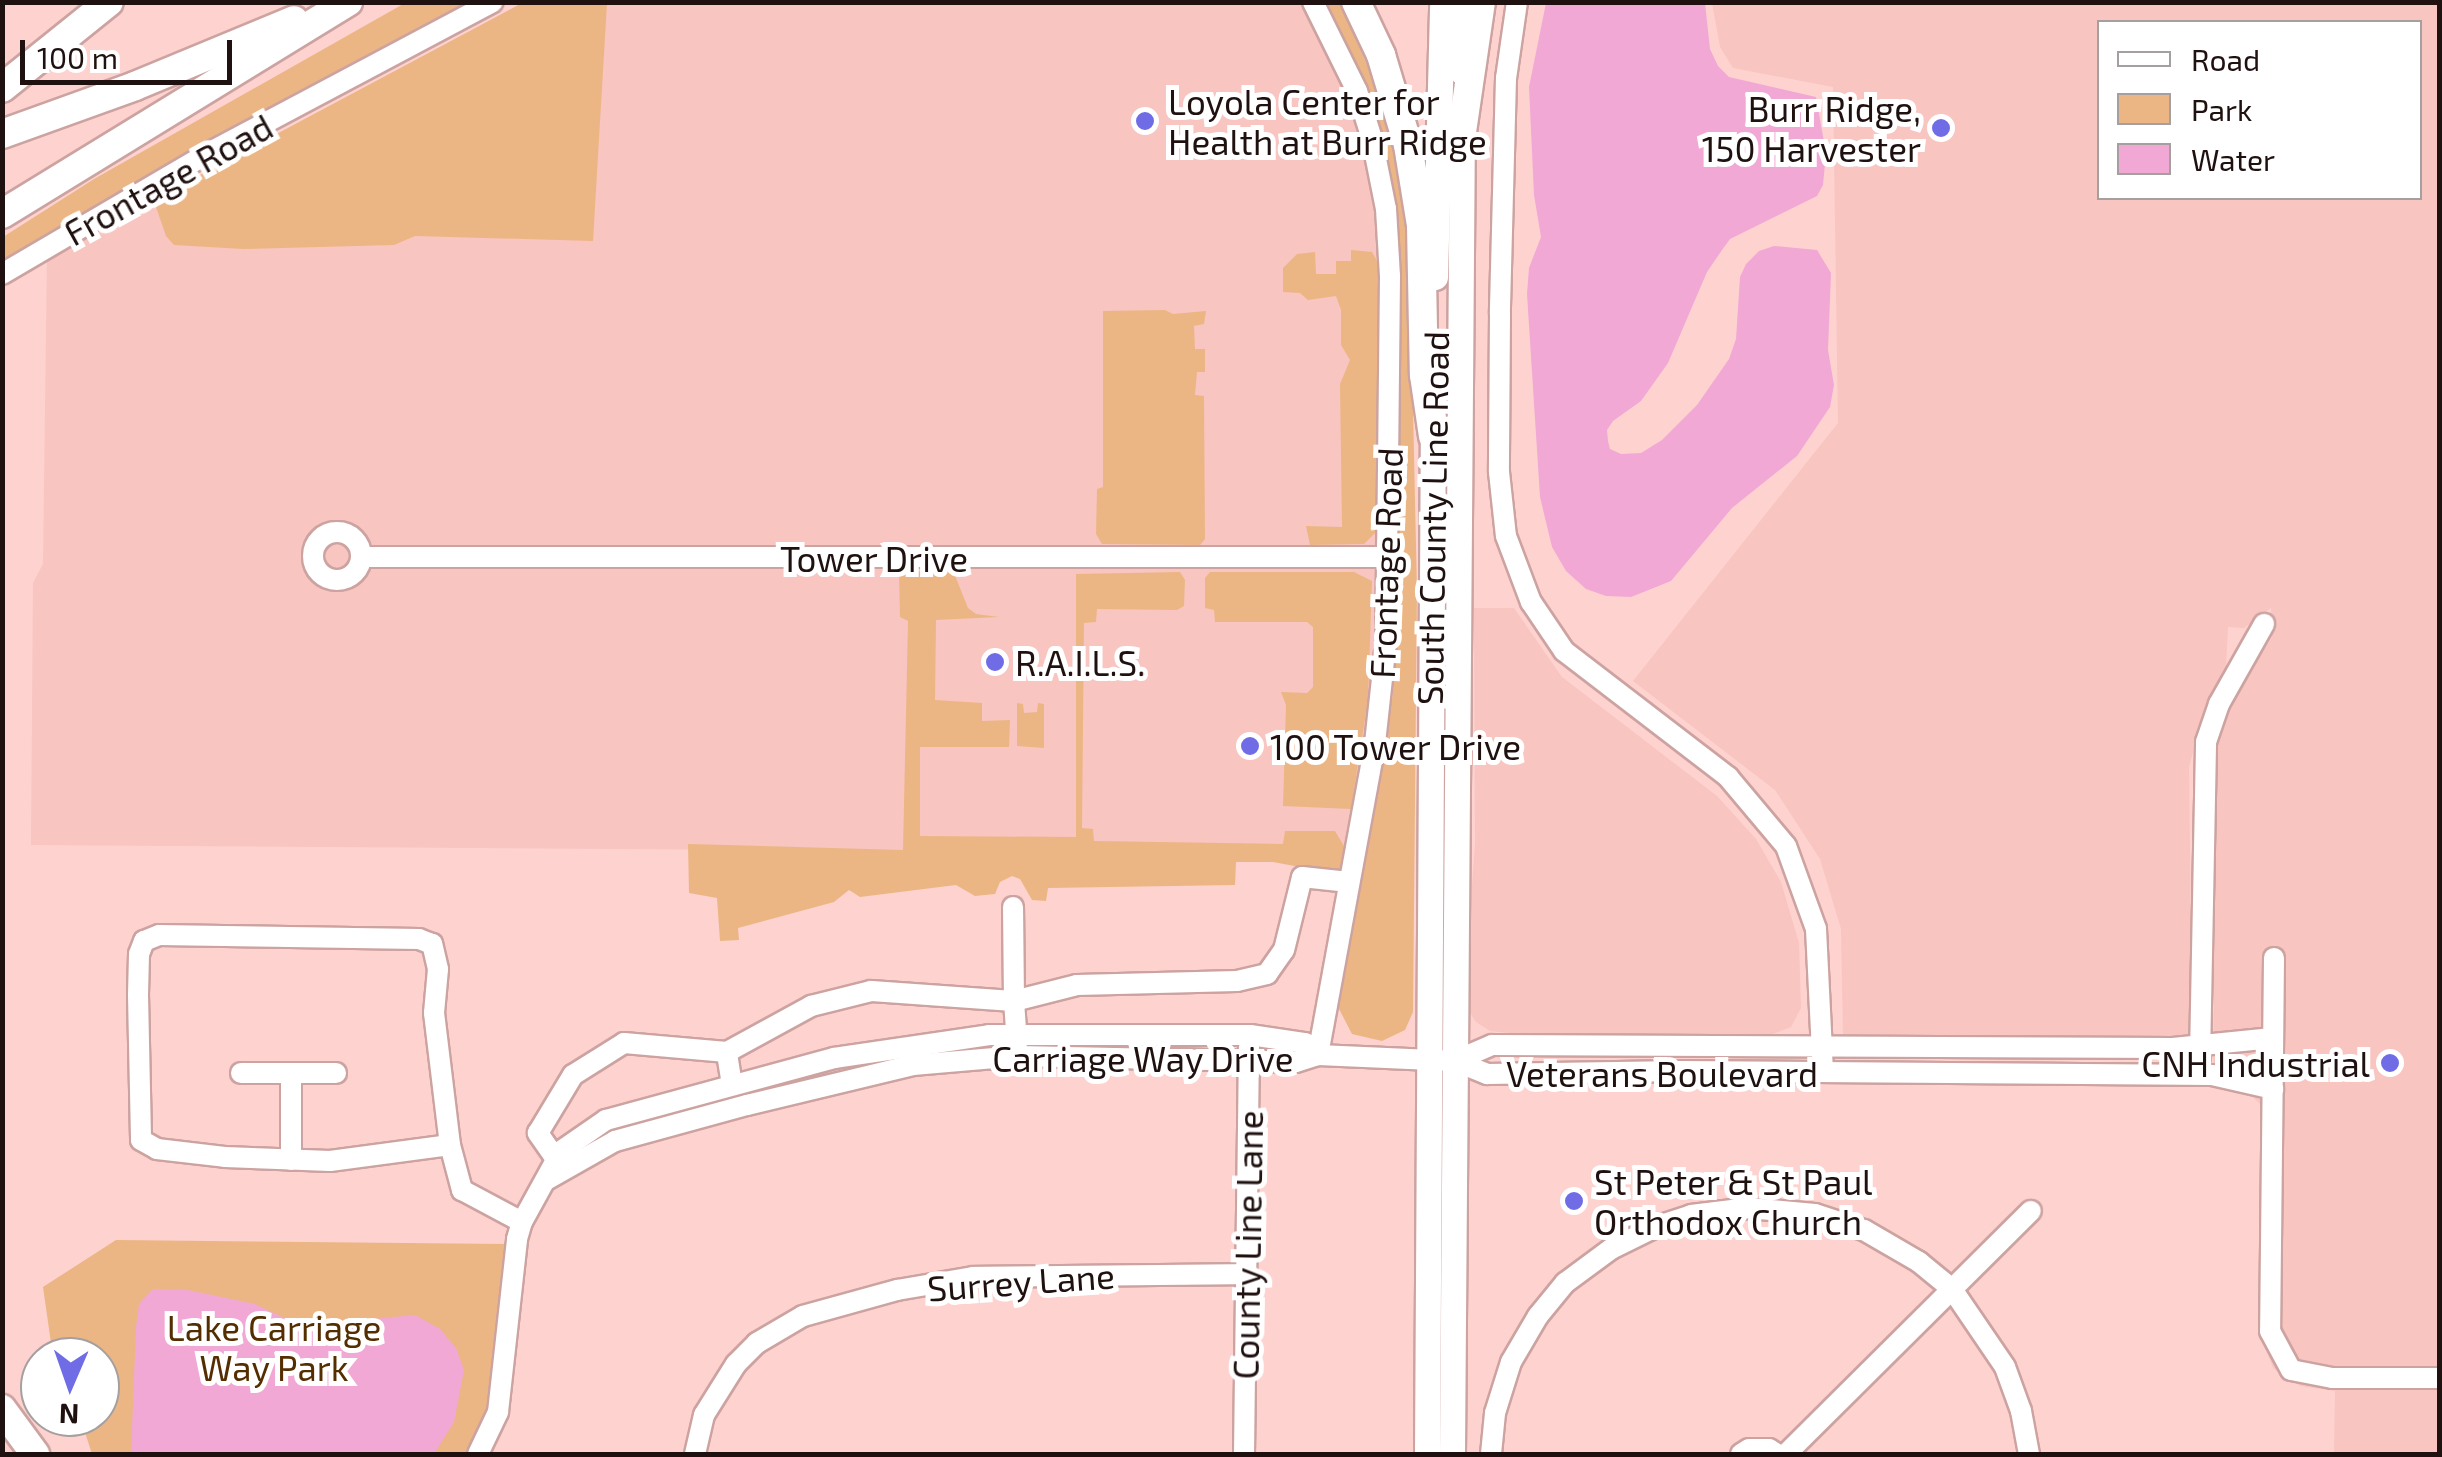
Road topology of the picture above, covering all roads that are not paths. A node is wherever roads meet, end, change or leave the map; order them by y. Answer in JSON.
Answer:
{"nodes":[{"id":1,"x":109,"y":2,"type":"edge"},
{"id":2,"x":336,"y":2,"type":"edge"},
{"id":3,"x":348,"y":2,"type":"edge"},
{"id":4,"x":493,"y":2,"type":"edge"},
{"id":5,"x":1313,"y":2,"type":"edge"},
{"id":6,"x":1356,"y":2,"type":"edge"},
{"id":7,"x":1442,"y":2,"type":"edge"},
{"id":8,"x":1462,"y":2,"type":"edge"},
{"id":9,"x":1481,"y":2,"type":"edge"},
{"id":10,"x":1518,"y":2,"type":"edge"},
{"id":11,"x":2,"y":88,"type":"edge"},
{"id":12,"x":1462,"y":132,"type":"junction"},
{"id":13,"x":7,"y":133,"type":"edge"},
{"id":14,"x":2,"y":214,"type":"edge"},
{"id":15,"x":2,"y":274,"type":"edge"},
{"id":16,"x":1433,"y":436,"type":"junction"},
{"id":17,"x":361,"y":557,"type":"dead end"},
{"id":18,"x":1388,"y":558,"type":"junction"},
{"id":19,"x":2264,"y":624,"type":"dead end"},
{"id":20,"x":1349,"y":882,"type":"junction"},
{"id":21,"x":1013,"y":907,"type":"dead end"},
{"id":22,"x":2274,"y":958,"type":"dead end"},
{"id":23,"x":1014,"y":1001,"type":"junction"},
{"id":24,"x":1016,"y":1034,"type":"junction"},
{"id":25,"x":1250,"y":1035,"type":"junction"},
{"id":26,"x":2273,"y":1038,"type":"junction"},
{"id":27,"x":1824,"y":1044,"type":"junction"},
{"id":28,"x":2201,"y":1047,"type":"junction"},
{"id":29,"x":727,"y":1052,"type":"junction"},
{"id":30,"x":911,"y":1055,"type":"junction"},
{"id":31,"x":1318,"y":1055,"type":"junction"},
{"id":32,"x":1018,"y":1056,"type":"junction"},
{"id":33,"x":1248,"y":1060,"type":"junction"},
{"id":34,"x":1442,"y":1061,"type":"junction"},
{"id":35,"x":241,"y":1072,"type":"dead end"},
{"id":36,"x":1823,"y":1072,"type":"junction"},
{"id":37,"x":291,"y":1073,"type":"junction"},
{"id":38,"x":336,"y":1073,"type":"dead end"},
{"id":39,"x":2200,"y":1076,"type":"junction"},
{"id":40,"x":732,"y":1085,"type":"junction"},
{"id":41,"x":2273,"y":1088,"type":"junction"},
{"id":42,"x":655,"y":1105,"type":"junction"},
{"id":43,"x":662,"y":1128,"type":"junction"},
{"id":44,"x":450,"y":1145,"type":"junction"},
{"id":45,"x":556,"y":1159,"type":"junction"},
{"id":46,"x":291,"y":1160,"type":"junction"},
{"id":47,"x":546,"y":1180,"type":"junction"},
{"id":48,"x":2031,"y":1211,"type":"dead end"},
{"id":49,"x":522,"y":1222,"type":"junction"},
{"id":50,"x":1247,"y":1274,"type":"junction"},
{"id":51,"x":1952,"y":1290,"type":"junction"},
{"id":52,"x":2440,"y":1378,"type":"edge"},
{"id":53,"x":2,"y":1410,"type":"edge"},
{"id":54,"x":35,"y":1454,"type":"edge"},
{"id":55,"x":478,"y":1454,"type":"edge"},
{"id":56,"x":695,"y":1454,"type":"edge"},
{"id":57,"x":1244,"y":1454,"type":"edge"},
{"id":58,"x":1427,"y":1454,"type":"edge"},
{"id":59,"x":1452,"y":1454,"type":"edge"},
{"id":60,"x":1491,"y":1454,"type":"edge"},
{"id":61,"x":1741,"y":1454,"type":"edge"},
{"id":62,"x":1777,"y":1454,"type":"edge"},
{"id":63,"x":1786,"y":1454,"type":"edge"},
{"id":64,"x":2029,"y":1454,"type":"edge"}],
"edges":[{"from":1,"to":11,"type":"highway"},
{"from":2,"to":13,"type":"highway"},
{"from":3,"to":14,"type":"highway"},
{"from":4,"to":15,"type":"street","name":"Frontage Road"},
{"from":5,"to":18,"type":"street","name":"Frontage Road"},
{"from":6,"to":16,"type":"highway"},
{"from":7,"to":16,"type":"main road","name":"South County Line Road"},
{"from":8,"to":12,"type":"main road","name":"South County Line Road"},
{"from":9,"to":12,"type":"highway"},
{"from":10,"to":27,"type":"street"},
{"from":12,"to":34,"type":"main road","name":"South County Line Road"},
{"from":16,"to":34,"type":"main road","name":"South County Line Road"},
{"from":17,"to":18,"type":"street","name":"Tower Drive"},
{"from":18,"to":20,"type":"street","name":"Frontage Road"},
{"from":19,"to":28,"type":"street"},
{"from":20,"to":23,"type":"street"},
{"from":20,"to":31,"type":"street","name":"Frontage Road"},
{"from":21,"to":23,"type":"street"},
{"from":22,"to":26,"type":"street"},
{"from":23,"to":24,"type":"street"},
{"from":23,"to":29,"type":"street"},
{"from":24,"to":25,"type":"street","name":"Carriage Way Drive"},
{"from":24,"to":30,"type":"street","name":"Carriage Way Drive"},
{"from":24,"to":32,"type":"street"},
{"from":25,"to":31,"type":"street","name":"Carriage Way Drive"},
{"from":25,"to":33,"type":"street","name":"County Line Lane"},
{"from":26,"to":28,"type":"street","name":"Veterans Boulevard"},
{"from":26,"to":41,"type":"street"},
{"from":27,"to":28,"type":"street","name":"Veterans Boulevard"},
{"from":27,"to":34,"type":"street","name":"Veterans Boulevard"},
{"from":27,"to":36,"type":"street"},
{"from":28,"to":39,"type":"street"},
{"from":29,"to":40,"type":"street"},
{"from":29,"to":45,"type":"street"},
{"from":30,"to":32,"type":"street","name":"Carriage Way Drive"},
{"from":30,"to":40,"type":"street","name":"Carriage Way Drive"},
{"from":30,"to":43,"type":"street","name":"Carriage Way Drive"},
{"from":31,"to":33,"type":"street","name":"Carriage Way Drive"},
{"from":31,"to":34,"type":"street"},
{"from":32,"to":33,"type":"street","name":"Carriage Way Drive"},
{"from":33,"to":50,"type":"street","name":"County Line Lane"},
{"from":34,"to":36,"type":"street","name":"Veterans Boulevard"},
{"from":34,"to":58,"type":"main road","name":"South County Line Road"},
{"from":34,"to":59,"type":"main road","name":"South County Line Road"},
{"from":35,"to":37,"type":"street"},
{"from":36,"to":39,"type":"street","name":"Veterans Boulevard"},
{"from":37,"to":38,"type":"street"},
{"from":37,"to":46,"type":"street"},
{"from":39,"to":41,"type":"street","name":"Veterans Boulevard"},
{"from":40,"to":42,"type":"street","name":"Carriage Way Drive"},
{"from":41,"to":52,"type":"street"},
{"from":42,"to":43,"type":"street"},
{"from":42,"to":45,"type":"street","name":"Carriage Way Drive"},
{"from":43,"to":47,"type":"street","name":"Carriage Way Drive"},
{"from":44,"to":46,"type":"street"},
{"from":44,"to":46,"type":"street"},
{"from":44,"to":49,"type":"street"},
{"from":45,"to":47,"type":"street","name":"Carriage Way Drive"},
{"from":47,"to":49,"type":"street","name":"Carriage Way Drive"},
{"from":48,"to":51,"type":"street"},
{"from":49,"to":55,"type":"street","name":"Carriage Way Drive"},
{"from":50,"to":56,"type":"street","name":"Surrey Lane"},
{"from":50,"to":57,"type":"street","name":"County Line Lane"},
{"from":51,"to":60,"type":"street"},
{"from":51,"to":63,"type":"street"},
{"from":51,"to":64,"type":"street"},
{"from":53,"to":54,"type":"highway"},
{"from":61,"to":62,"type":"street"}]}
